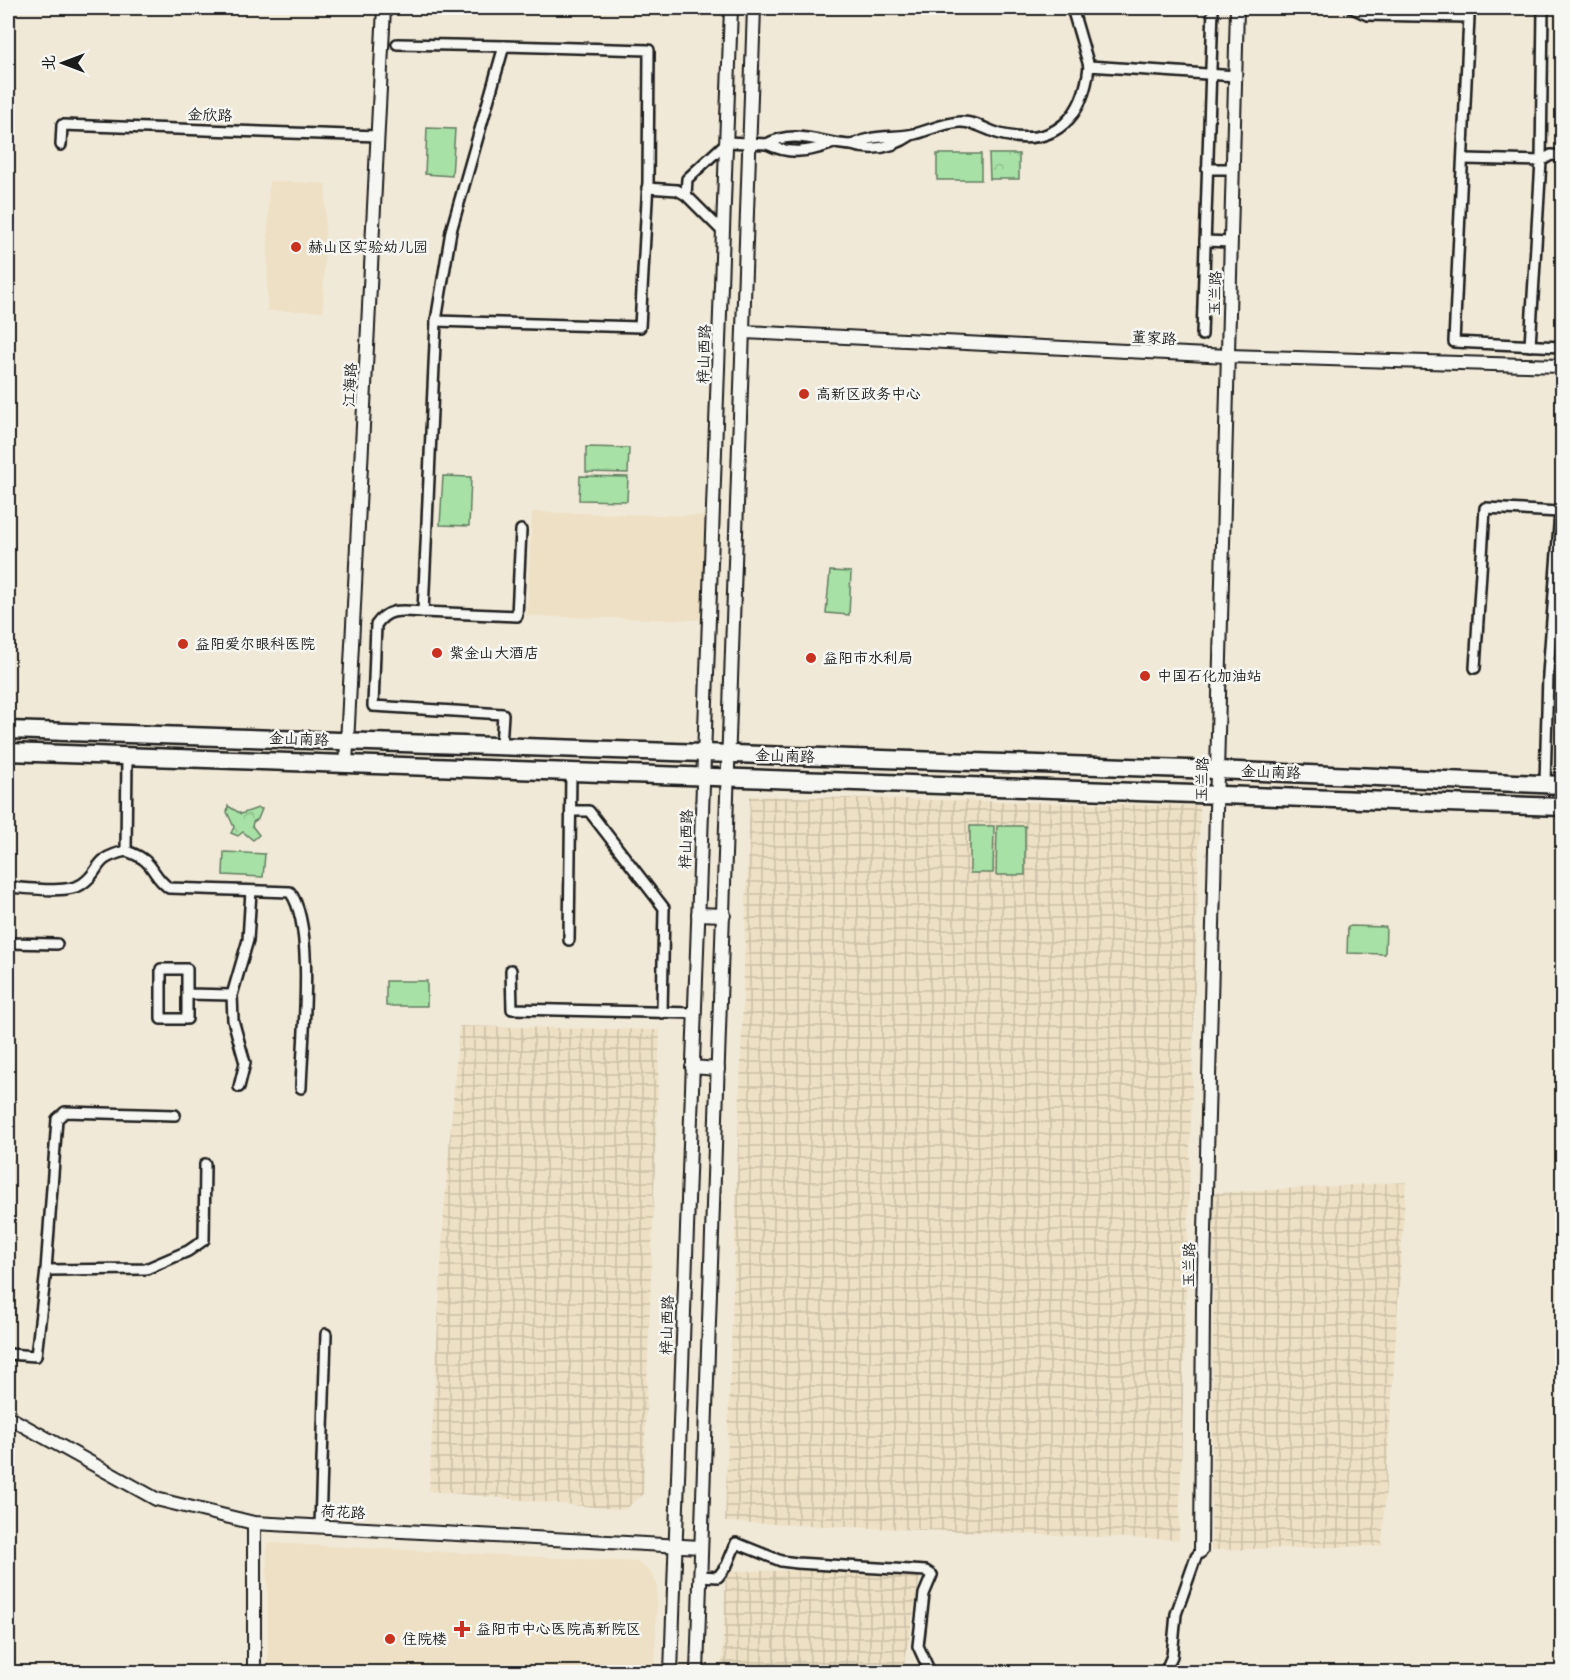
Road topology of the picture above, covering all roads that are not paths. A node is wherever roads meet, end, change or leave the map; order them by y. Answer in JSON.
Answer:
{"nodes":[{"id":1,"x":384,"y":8,"type":"edge"},
{"id":2,"x":731,"y":8,"type":"edge"},
{"id":3,"x":754,"y":8,"type":"edge"},
{"id":4,"x":1072,"y":8,"type":"edge"},
{"id":5,"x":1213,"y":8,"type":"edge"},
{"id":6,"x":1238,"y":8,"type":"edge"},
{"id":7,"x":1352,"y":8,"type":"edge"},
{"id":8,"x":1543,"y":8,"type":"edge"},
{"id":9,"x":1451,"y":12,"type":"edge"},
{"id":10,"x":397,"y":44,"type":"dead end"},
{"id":11,"x":504,"y":46,"type":"junction"},
{"id":12,"x":1089,"y":66,"type":"junction"},
{"id":13,"x":1210,"y":74,"type":"junction"},
{"id":14,"x":1236,"y":76,"type":"junction"},
{"id":15,"x":378,"y":136,"type":"junction"},
{"id":16,"x":727,"y":142,"type":"junction"},
{"id":17,"x":751,"y":144,"type":"junction"},
{"id":18,"x":767,"y":144,"type":"junction"},
{"id":19,"x":831,"y":144,"type":"junction"},
{"id":20,"x":61,"y":145,"type":"dead end"},
{"id":21,"x":1563,"y":156,"type":"edge"},
{"id":22,"x":1465,"y":159,"type":"junction"},
{"id":23,"x":1540,"y":161,"type":"junction"},
{"id":24,"x":1207,"y":169,"type":"junction"},
{"id":25,"x":1233,"y":169,"type":"junction"},
{"id":26,"x":687,"y":179,"type":"junction"},
{"id":27,"x":647,"y":185,"type":"junction"},
{"id":28,"x":686,"y":195,"type":"junction"},
{"id":29,"x":723,"y":232,"type":"junction"},
{"id":30,"x":1205,"y":241,"type":"junction"},
{"id":31,"x":1231,"y":242,"type":"junction"},
{"id":32,"x":436,"y":321,"type":"junction"},
{"id":33,"x":744,"y":332,"type":"junction"},
{"id":34,"x":1202,"y":335,"type":"dead end"},
{"id":35,"x":1530,"y":346,"type":"junction"},
{"id":36,"x":1563,"y":347,"type":"edge"},
{"id":37,"x":1228,"y":356,"type":"junction"},
{"id":38,"x":1563,"y":366,"type":"edge"},
{"id":39,"x":1561,"y":512,"type":"edge"},
{"id":40,"x":521,"y":530,"type":"dead end"},
{"id":41,"x":423,"y":612,"type":"junction"},
{"id":42,"x":1475,"y":668,"type":"dead end"},
{"id":43,"x":8,"y":730,"type":"edge"},
{"id":44,"x":347,"y":741,"type":"junction"},
{"id":45,"x":501,"y":746,"type":"junction"},
{"id":46,"x":8,"y":752,"type":"edge"},
{"id":47,"x":704,"y":753,"type":"junction"},
{"id":48,"x":730,"y":754,"type":"junction"},
{"id":49,"x":127,"y":756,"type":"junction"},
{"id":50,"x":346,"y":764,"type":"junction"},
{"id":51,"x":1217,"y":770,"type":"junction"},
{"id":52,"x":571,"y":771,"type":"junction"},
{"id":53,"x":1340,"y":775,"type":"junction"},
{"id":54,"x":704,"y":776,"type":"junction"},
{"id":55,"x":729,"y":777,"type":"junction"},
{"id":56,"x":1545,"y":784,"type":"junction"},
{"id":57,"x":1563,"y":785,"type":"edge"},
{"id":58,"x":1216,"y":794,"type":"junction"},
{"id":59,"x":1339,"y":799,"type":"junction"},
{"id":60,"x":1563,"y":807,"type":"edge"},
{"id":61,"x":571,"y":811,"type":"junction"},
{"id":62,"x":126,"y":851,"type":"junction"},
{"id":63,"x":8,"y":887,"type":"edge"},
{"id":64,"x":251,"y":891,"type":"junction"},
{"id":65,"x":698,"y":914,"type":"junction"},
{"id":66,"x":724,"y":915,"type":"junction"},
{"id":67,"x":569,"y":940,"type":"dead end"},
{"id":68,"x":8,"y":943,"type":"edge"},
{"id":69,"x":57,"y":944,"type":"dead end"},
{"id":70,"x":511,"y":970,"type":"dead end"},
{"id":71,"x":187,"y":994,"type":"junction"},
{"id":72,"x":232,"y":995,"type":"junction"},
{"id":73,"x":662,"y":1013,"type":"junction"},
{"id":74,"x":694,"y":1013,"type":"junction"},
{"id":75,"x":692,"y":1067,"type":"junction"},
{"id":76,"x":718,"y":1069,"type":"junction"},
{"id":77,"x":239,"y":1087,"type":"dead end"},
{"id":78,"x":301,"y":1088,"type":"dead end"},
{"id":79,"x":175,"y":1115,"type":"dead end"},
{"id":80,"x":205,"y":1164,"type":"dead end"},
{"id":81,"x":46,"y":1270,"type":"junction"},
{"id":82,"x":326,"y":1334,"type":"dead end"},
{"id":83,"x":8,"y":1354,"type":"edge"},
{"id":84,"x":8,"y":1418,"type":"edge"},
{"id":85,"x":254,"y":1522,"type":"junction"},
{"id":86,"x":320,"y":1526,"type":"junction"},
{"id":87,"x":674,"y":1546,"type":"junction"},
{"id":88,"x":701,"y":1547,"type":"junction"},
{"id":89,"x":1201,"y":1551,"type":"joint"},
{"id":90,"x":700,"y":1576,"type":"junction"},
{"id":91,"x":254,"y":1672,"type":"edge"},
{"id":92,"x":671,"y":1672,"type":"edge"},
{"id":93,"x":697,"y":1672,"type":"edge"},
{"id":94,"x":930,"y":1672,"type":"edge"},
{"id":95,"x":1166,"y":1672,"type":"edge"}],
"edges":[{"from":1,"to":15,"type":"street","name":"江海路"},
{"from":2,"to":16,"type":"street","name":"梓山西路"},
{"from":3,"to":17,"type":"street"},
{"from":4,"to":12,"type":"street"},
{"from":5,"to":13,"type":"street"},
{"from":6,"to":14,"type":"street","name":"玉兰路"},
{"from":7,"to":9,"type":"street"},
{"from":8,"to":23,"type":"street"},
{"from":9,"to":22,"type":"street"},
{"from":10,"to":11,"type":"street"},
{"from":11,"to":27,"type":"street"},
{"from":11,"to":32,"type":"street"},
{"from":12,"to":13,"type":"street"},
{"from":12,"to":19,"type":"street"},
{"from":13,"to":14,"type":"street"},
{"from":13,"to":24,"type":"street"},
{"from":14,"to":25,"type":"street","name":"玉兰路"},
{"from":15,"to":20,"type":"street","name":"金欣路"},
{"from":15,"to":44,"type":"street","name":"江海路"},
{"from":16,"to":17,"type":"street"},
{"from":16,"to":26,"type":"street"},
{"from":16,"to":29,"type":"street","name":"梓山西路"},
{"from":17,"to":18,"type":"street"},
{"from":17,"to":33,"type":"street"},
{"from":18,"to":19,"type":"street"},
{"from":18,"to":19,"type":"street"},
{"from":21,"to":23,"type":"street"},
{"from":22,"to":23,"type":"street"},
{"from":22,"to":35,"type":"street"},
{"from":23,"to":35,"type":"street"},
{"from":24,"to":25,"type":"street"},
{"from":24,"to":30,"type":"street"},
{"from":25,"to":31,"type":"street","name":"玉兰路"},
{"from":26,"to":27,"type":"street"},
{"from":26,"to":28,"type":"street"},
{"from":27,"to":28,"type":"street"},
{"from":27,"to":32,"type":"street"},
{"from":28,"to":29,"type":"street"},
{"from":29,"to":47,"type":"street","name":"梓山西路"},
{"from":30,"to":31,"type":"street"},
{"from":30,"to":34,"type":"street"},
{"from":31,"to":37,"type":"street","name":"玉兰路"},
{"from":32,"to":41,"type":"street"},
{"from":33,"to":37,"type":"street","name":"董家路"},
{"from":33,"to":48,"type":"street"},
{"from":35,"to":36,"type":"street"},
{"from":37,"to":38,"type":"street","name":"董家路"},
{"from":37,"to":51,"type":"street","name":"玉兰路"},
{"from":39,"to":42,"type":"street"},
{"from":39,"to":56,"type":"street"},
{"from":40,"to":41,"type":"street"},
{"from":41,"to":45,"type":"street"},
{"from":43,"to":44,"type":"highway","name":"金山南路"},
{"from":44,"to":45,"type":"highway","name":"金山南路"},
{"from":44,"to":50,"type":"street","name":"江海路"},
{"from":45,"to":47,"type":"highway","name":"金山南路"},
{"from":46,"to":49,"type":"highway","name":"金山南路"},
{"from":47,"to":48,"type":"highway","name":"金山南路"},
{"from":47,"to":54,"type":"street","name":"梓山西路"},
{"from":48,"to":51,"type":"highway","name":"金山南路"},
{"from":48,"to":55,"type":"street"},
{"from":49,"to":50,"type":"highway","name":"金山南路"},
{"from":49,"to":62,"type":"street"},
{"from":50,"to":52,"type":"highway","name":"金山南路"},
{"from":51,"to":53,"type":"highway","name":"金山南路"},
{"from":51,"to":58,"type":"street","name":"玉兰路"},
{"from":52,"to":54,"type":"highway","name":"金山南路"},
{"from":52,"to":61,"type":"street"},
{"from":53,"to":56,"type":"highway","name":"金山南路"},
{"from":53,"to":59,"type":"highway"},
{"from":54,"to":55,"type":"highway","name":"金山南路"},
{"from":54,"to":65,"type":"street","name":"梓山西路"},
{"from":55,"to":58,"type":"highway","name":"金山南路"},
{"from":55,"to":66,"type":"street"},
{"from":56,"to":57,"type":"highway","name":"金山南路"},
{"from":58,"to":59,"type":"highway","name":"金山南路"},
{"from":58,"to":89,"type":"street","name":"玉兰路"},
{"from":59,"to":60,"type":"highway","name":"金山南路"},
{"from":61,"to":67,"type":"street"},
{"from":61,"to":73,"type":"street"},
{"from":62,"to":63,"type":"street"},
{"from":62,"to":64,"type":"street"},
{"from":64,"to":72,"type":"street"},
{"from":64,"to":78,"type":"street"},
{"from":65,"to":66,"type":"street"},
{"from":65,"to":74,"type":"street","name":"梓山西路"},
{"from":66,"to":76,"type":"street"},
{"from":68,"to":69,"type":"street"},
{"from":70,"to":73,"type":"street"},
{"from":71,"to":71,"type":"street"},
{"from":71,"to":72,"type":"street"},
{"from":72,"to":77,"type":"street"},
{"from":73,"to":74,"type":"street"},
{"from":74,"to":75,"type":"street","name":"梓山西路"},
{"from":75,"to":76,"type":"street"},
{"from":75,"to":87,"type":"street","name":"梓山西路"},
{"from":76,"to":88,"type":"street"},
{"from":79,"to":81,"type":"street"},
{"from":80,"to":81,"type":"street"},
{"from":81,"to":83,"type":"street"},
{"from":82,"to":86,"type":"street"},
{"from":84,"to":85,"type":"street","name":"荷花路"},
{"from":85,"to":86,"type":"street","name":"荷花路"},
{"from":85,"to":91,"type":"street"},
{"from":86,"to":87,"type":"street","name":"荷花路"},
{"from":87,"to":88,"type":"street","name":"荷花路"},
{"from":87,"to":92,"type":"street","name":"梓山西路"},
{"from":88,"to":90,"type":"street"},
{"from":89,"to":95,"type":"street"},
{"from":90,"to":93,"type":"street"},
{"from":90,"to":94,"type":"street"}]}
